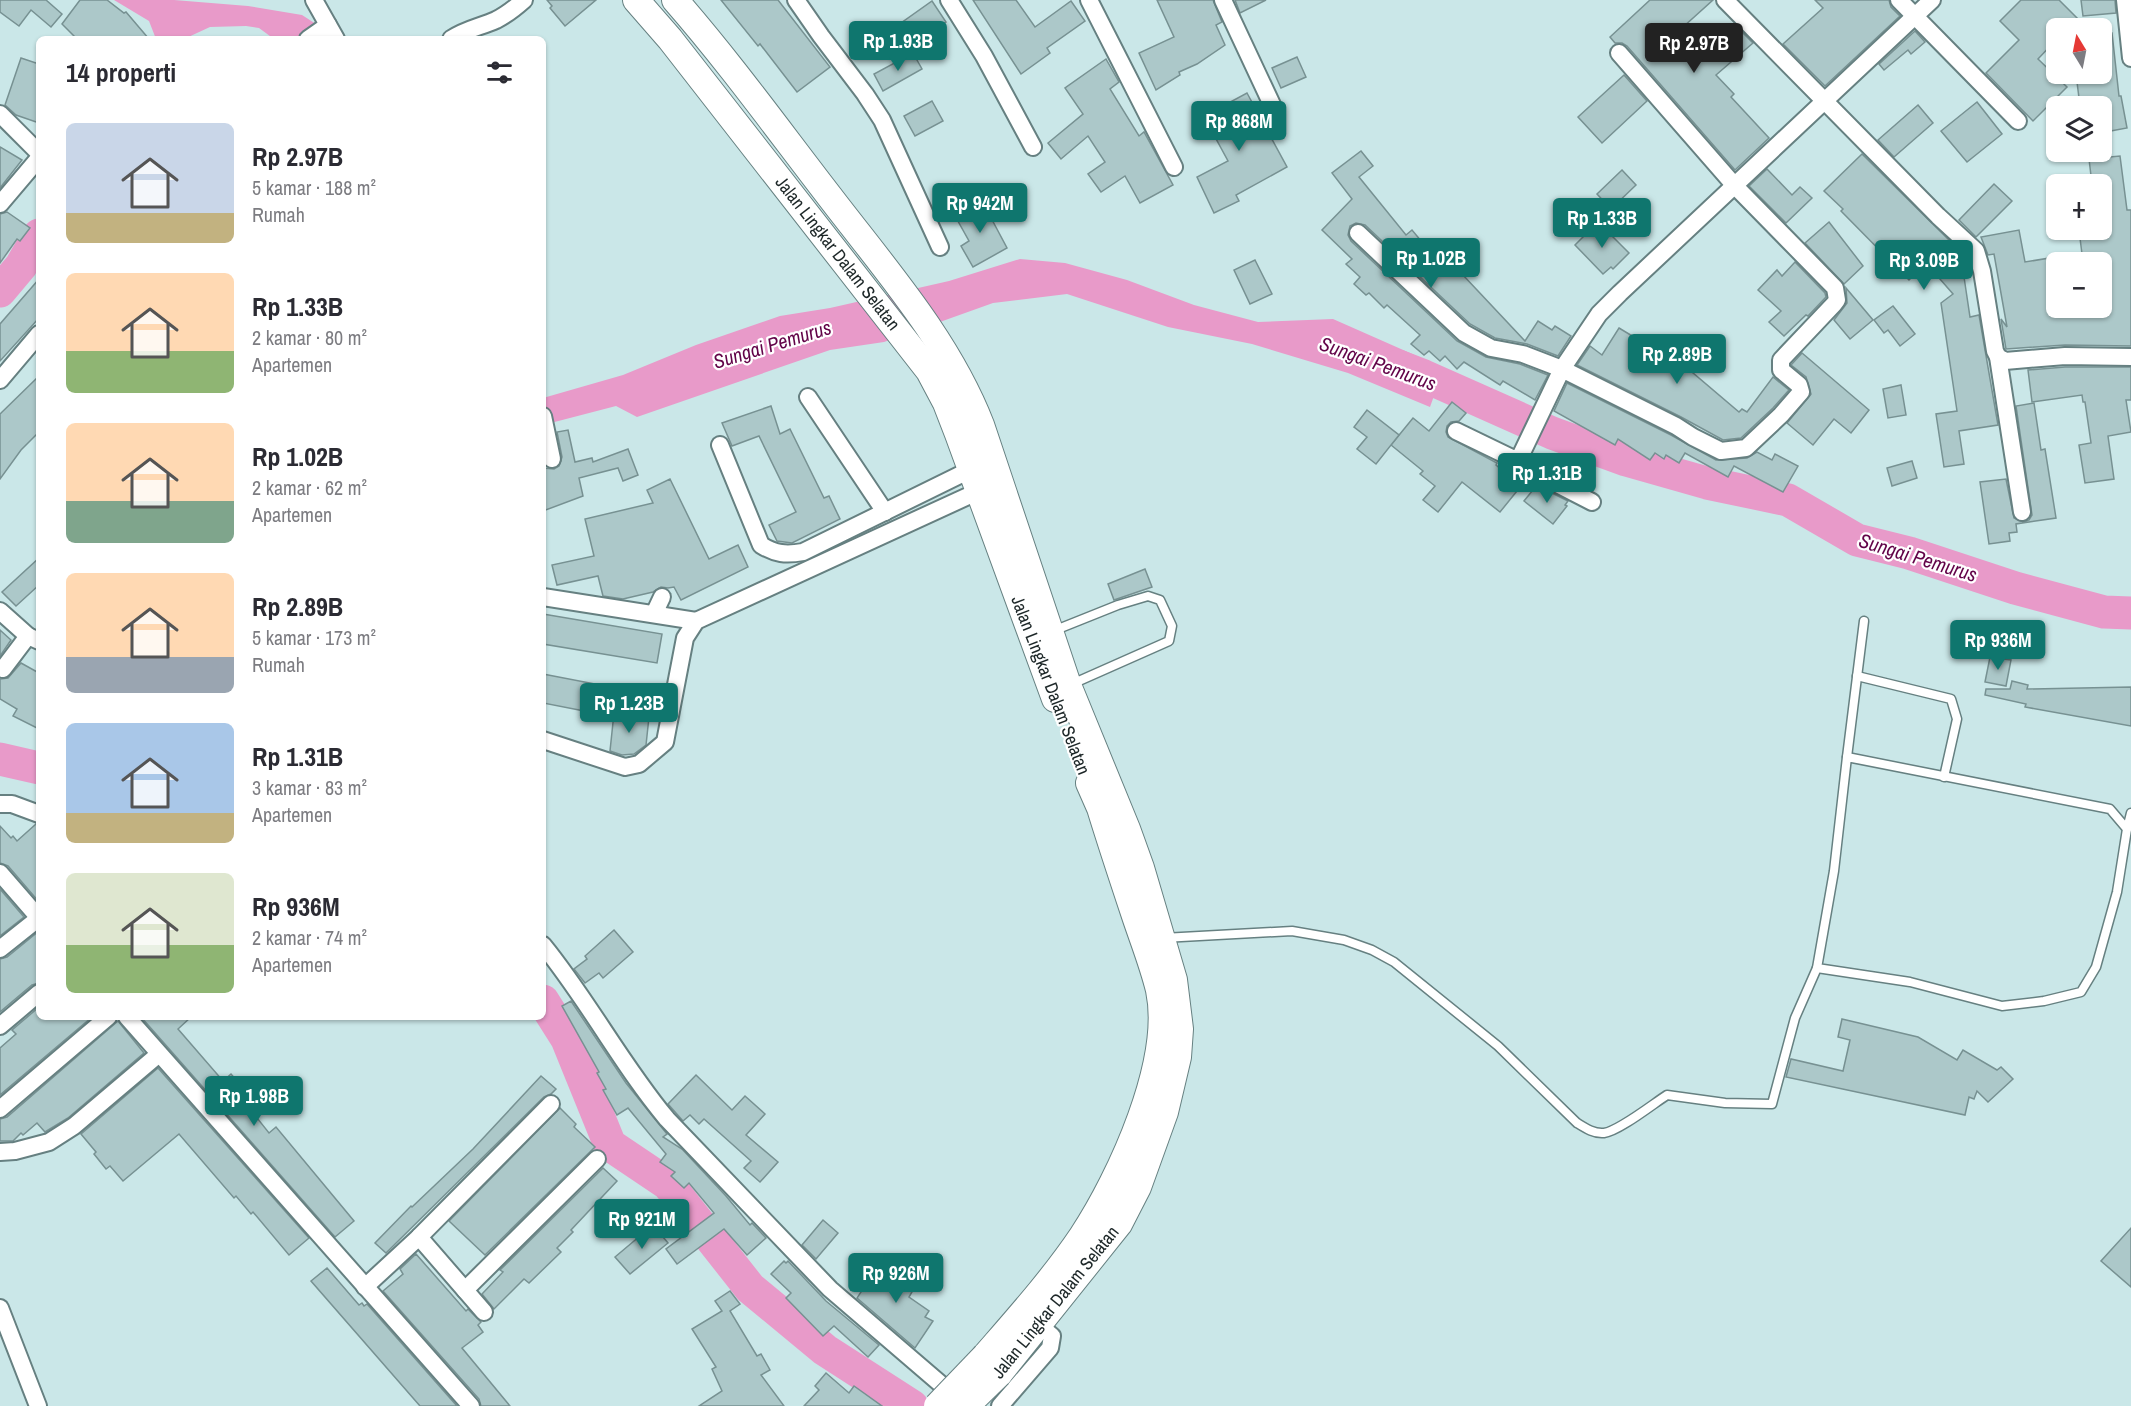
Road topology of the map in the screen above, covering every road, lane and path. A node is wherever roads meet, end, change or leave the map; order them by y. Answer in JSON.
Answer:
{"nodes":[{"id":1,"x":314,"y":0,"type":"edge"},
{"id":2,"x":524,"y":0,"type":"edge"},
{"id":3,"x":636,"y":0,"type":"edge"},
{"id":4,"x":675,"y":0,"type":"edge"},
{"id":5,"x":796,"y":0,"type":"edge"},
{"id":6,"x":949,"y":0,"type":"edge"},
{"id":7,"x":1089,"y":0,"type":"edge"},
{"id":8,"x":1223,"y":0,"type":"edge"},
{"id":9,"x":1725,"y":0,"type":"edge"},
{"id":10,"x":1899,"y":0,"type":"edge"},
{"id":11,"x":1932,"y":0,"type":"edge"},
{"id":12,"x":2125,"y":0,"type":"edge"},
{"id":13,"x":1916,"y":16,"type":"junction"},
{"id":14,"x":329,"y":31,"type":"edge"},
{"id":15,"x":456,"y":36,"type":"edge"},
{"id":16,"x":1618,"y":53,"type":"dead end"},
{"id":17,"x":722,"y":55,"type":"junction"},
{"id":18,"x":2131,"y":58,"type":"edge"},
{"id":19,"x":698,"y":75,"type":"junction"},
{"id":20,"x":1824,"y":102,"type":"junction"},
{"id":21,"x":1274,"y":109,"type":"dead end"},
{"id":22,"x":0,"y":114,"type":"edge"},
{"id":23,"x":2018,"y":122,"type":"dead end"},
{"id":24,"x":1033,"y":147,"type":"dead end"},
{"id":25,"x":36,"y":150,"type":"edge"},
{"id":26,"x":36,"y":162,"type":"edge"},
{"id":27,"x":1174,"y":167,"type":"dead end"},
{"id":28,"x":1735,"y":186,"type":"junction"},
{"id":29,"x":0,"y":204,"type":"edge"},
{"id":30,"x":1358,"y":233,"type":"dead end"},
{"id":31,"x":940,"y":247,"type":"dead end"},
{"id":32,"x":36,"y":338,"type":"edge"},
{"id":33,"x":1998,"y":357,"type":"junction"},
{"id":34,"x":2131,"y":357,"type":"edge"},
{"id":35,"x":938,"y":363,"type":"junction"},
{"id":36,"x":1562,"y":369,"type":"junction"},
{"id":37,"x":0,"y":380,"type":"edge"},
{"id":38,"x":808,"y":397,"type":"dead end"},
{"id":39,"x":546,"y":427,"type":"edge"},
{"id":40,"x":1456,"y":431,"type":"dead end"},
{"id":41,"x":720,"y":445,"type":"dead end"},
{"id":42,"x":1521,"y":453,"type":"junction"},
{"id":43,"x":552,"y":459,"type":"dead end"},
{"id":44,"x":980,"y":473,"type":"junction"},
{"id":45,"x":1592,"y":502,"type":"dead end"},
{"id":46,"x":885,"y":512,"type":"junction"},
{"id":47,"x":2022,"y":512,"type":"dead end"},
{"id":48,"x":546,"y":597,"type":"edge"},
{"id":49,"x":662,"y":597,"type":"dead end"},
{"id":50,"x":0,"y":611,"type":"edge"},
{"id":51,"x":654,"y":614,"type":"junction"},
{"id":52,"x":696,"y":621,"type":"junction"},
{"id":53,"x":1864,"y":621,"type":"dead end"},
{"id":54,"x":1042,"y":636,"type":"junction"},
{"id":55,"x":33,"y":639,"type":"edge"},
{"id":56,"x":3,"y":669,"type":"dead end"},
{"id":57,"x":1857,"y":676,"type":"junction"},
{"id":58,"x":1060,"y":689,"type":"junction"},
{"id":59,"x":546,"y":741,"type":"edge"},
{"id":60,"x":1847,"y":757,"type":"junction"},
{"id":61,"x":1944,"y":777,"type":"junction"},
{"id":62,"x":0,"y":804,"type":"edge"},
{"id":63,"x":36,"y":813,"type":"edge"},
{"id":64,"x":2131,"y":813,"type":"edge"},
{"id":65,"x":2127,"y":829,"type":"junction"},
{"id":66,"x":0,"y":873,"type":"edge"},
{"id":67,"x":36,"y":915,"type":"edge"},
{"id":68,"x":36,"y":920,"type":"edge"},
{"id":69,"x":1163,"y":938,"type":"junction"},
{"id":70,"x":0,"y":949,"type":"edge"},
{"id":71,"x":546,"y":949,"type":"edge"},
{"id":72,"x":1817,"y":968,"type":"junction"},
{"id":73,"x":36,"y":996,"type":"edge"},
{"id":74,"x":104,"y":1020,"type":"edge"},
{"id":75,"x":130,"y":1020,"type":"edge"},
{"id":76,"x":0,"y":1026,"type":"edge"},
{"id":77,"x":159,"y":1054,"type":"junction"},
{"id":78,"x":551,"y":1104,"type":"dead end"},
{"id":79,"x":0,"y":1109,"type":"edge"},
{"id":80,"x":0,"y":1152,"type":"edge"},
{"id":81,"x":597,"y":1160,"type":"dead end"},
{"id":82,"x":1111,"y":1184,"type":"junction"},
{"id":83,"x":1134,"y":1196,"type":"junction"},
{"id":84,"x":419,"y":1237,"type":"junction"},
{"id":85,"x":365,"y":1287,"type":"junction"},
{"id":86,"x":465,"y":1290,"type":"junction"},
{"id":87,"x":0,"y":1308,"type":"edge"},
{"id":88,"x":484,"y":1312,"type":"dead end"},
{"id":89,"x":1031,"y":1318,"type":"junction"},
{"id":90,"x":992,"y":1365,"type":"junction"},
{"id":91,"x":38,"y":1406,"type":"edge"},
{"id":92,"x":471,"y":1406,"type":"edge"},
{"id":93,"x":937,"y":1406,"type":"edge"},
{"id":94,"x":966,"y":1406,"type":"edge"},
{"id":95,"x":1000,"y":1406,"type":"edge"}],
"edges":[{"from":1,"to":14,"type":"street"},
{"from":2,"to":15,"type":"street"},
{"from":3,"to":19,"type":"main road","name":"Jalan Lingkar Dalam Selatan"},
{"from":4,"to":17,"type":"main road","name":"Jalan Lingkar Dalam Selatan"},
{"from":5,"to":31,"type":"street"},
{"from":6,"to":24,"type":"street"},
{"from":7,"to":27,"type":"street"},
{"from":8,"to":21,"type":"street"},
{"from":9,"to":20,"type":"street"},
{"from":10,"to":13,"type":"street"},
{"from":11,"to":13,"type":"street"},
{"from":12,"to":18,"type":"street"},
{"from":13,"to":20,"type":"street"},
{"from":13,"to":23,"type":"street"},
{"from":16,"to":28,"type":"street"},
{"from":17,"to":19,"type":"main road"},
{"from":17,"to":35,"type":"main road","name":"Jalan Lingkar Dalam Selatan"},
{"from":19,"to":35,"type":"main road","name":"Jalan Lingkar Dalam Selatan"},
{"from":20,"to":28,"type":"street"},
{"from":20,"to":33,"type":"street"},
{"from":22,"to":25,"type":"street"},
{"from":26,"to":29,"type":"street"},
{"from":28,"to":36,"type":"street"},
{"from":28,"to":36,"type":"street"},
{"from":30,"to":36,"type":"street"},
{"from":32,"to":37,"type":"street"},
{"from":33,"to":34,"type":"street"},
{"from":33,"to":47,"type":"street"},
{"from":35,"to":44,"type":"main road","name":"Jalan Lingkar Dalam Selatan"},
{"from":36,"to":42,"type":"street"},
{"from":38,"to":46,"type":"street"},
{"from":39,"to":43,"type":"street"},
{"from":40,"to":42,"type":"street"},
{"from":41,"to":46,"type":"street"},
{"from":42,"to":45,"type":"street"},
{"from":44,"to":46,"type":"street"},
{"from":44,"to":52,"type":"street"},
{"from":44,"to":54,"type":"main road","name":"Jalan Lingkar Dalam Selatan"},
{"from":44,"to":54,"type":"main road","name":"Jalan Lingkar Dalam Selatan"},
{"from":48,"to":51,"type":"street"},
{"from":49,"to":51,"type":"street"},
{"from":50,"to":55,"type":"street"},
{"from":51,"to":52,"type":"street"},
{"from":52,"to":59,"type":"street"},
{"from":53,"to":57,"type":"lane"},
{"from":54,"to":58,"type":"main road","name":"Jalan Lingkar Dalam Selatan"},
{"from":54,"to":58,"type":"lane"},
{"from":55,"to":56,"type":"street"},
{"from":57,"to":60,"type":"lane"},
{"from":57,"to":61,"type":"lane"},
{"from":58,"to":69,"type":"main road","name":"Jalan Lingkar Dalam Selatan"},
{"from":58,"to":82,"type":"main road","name":"Jalan Lingkar Dalam Selatan"},
{"from":60,"to":61,"type":"lane"},
{"from":60,"to":72,"type":"lane"},
{"from":61,"to":65,"type":"lane"},
{"from":62,"to":63,"type":"street"},
{"from":64,"to":65,"type":"lane"},
{"from":65,"to":72,"type":"lane"},
{"from":66,"to":67,"type":"street"},
{"from":68,"to":70,"type":"street"},
{"from":69,"to":72,"type":"lane"},
{"from":69,"to":83,"type":"main road","name":"Jalan Lingkar Dalam Selatan"},
{"from":71,"to":94,"type":"street"},
{"from":73,"to":76,"type":"street"},
{"from":74,"to":79,"type":"street"},
{"from":75,"to":77,"type":"street"},
{"from":77,"to":80,"type":"street"},
{"from":77,"to":85,"type":"street"},
{"from":78,"to":84,"type":"street"},
{"from":81,"to":86,"type":"street"},
{"from":82,"to":83,"type":"main road"},
{"from":82,"to":89,"type":"main road","name":"Jalan Lingkar Dalam Selatan"},
{"from":83,"to":89,"type":"main road","name":"Jalan Lingkar Dalam Selatan"},
{"from":84,"to":85,"type":"street"},
{"from":84,"to":86,"type":"street"},
{"from":85,"to":92,"type":"street"},
{"from":86,"to":88,"type":"street"},
{"from":87,"to":91,"type":"street"},
{"from":89,"to":90,"type":"main road","name":"Jalan Lingkar Dalam Selatan"},
{"from":89,"to":95,"type":"street"},
{"from":90,"to":93,"type":"main road","name":"Jalan Lingkar Dalam Selatan","bridge":true},
{"from":90,"to":94,"type":"main road","name":"Jalan Lingkar Dalam Selatan","bridge":true}]}
